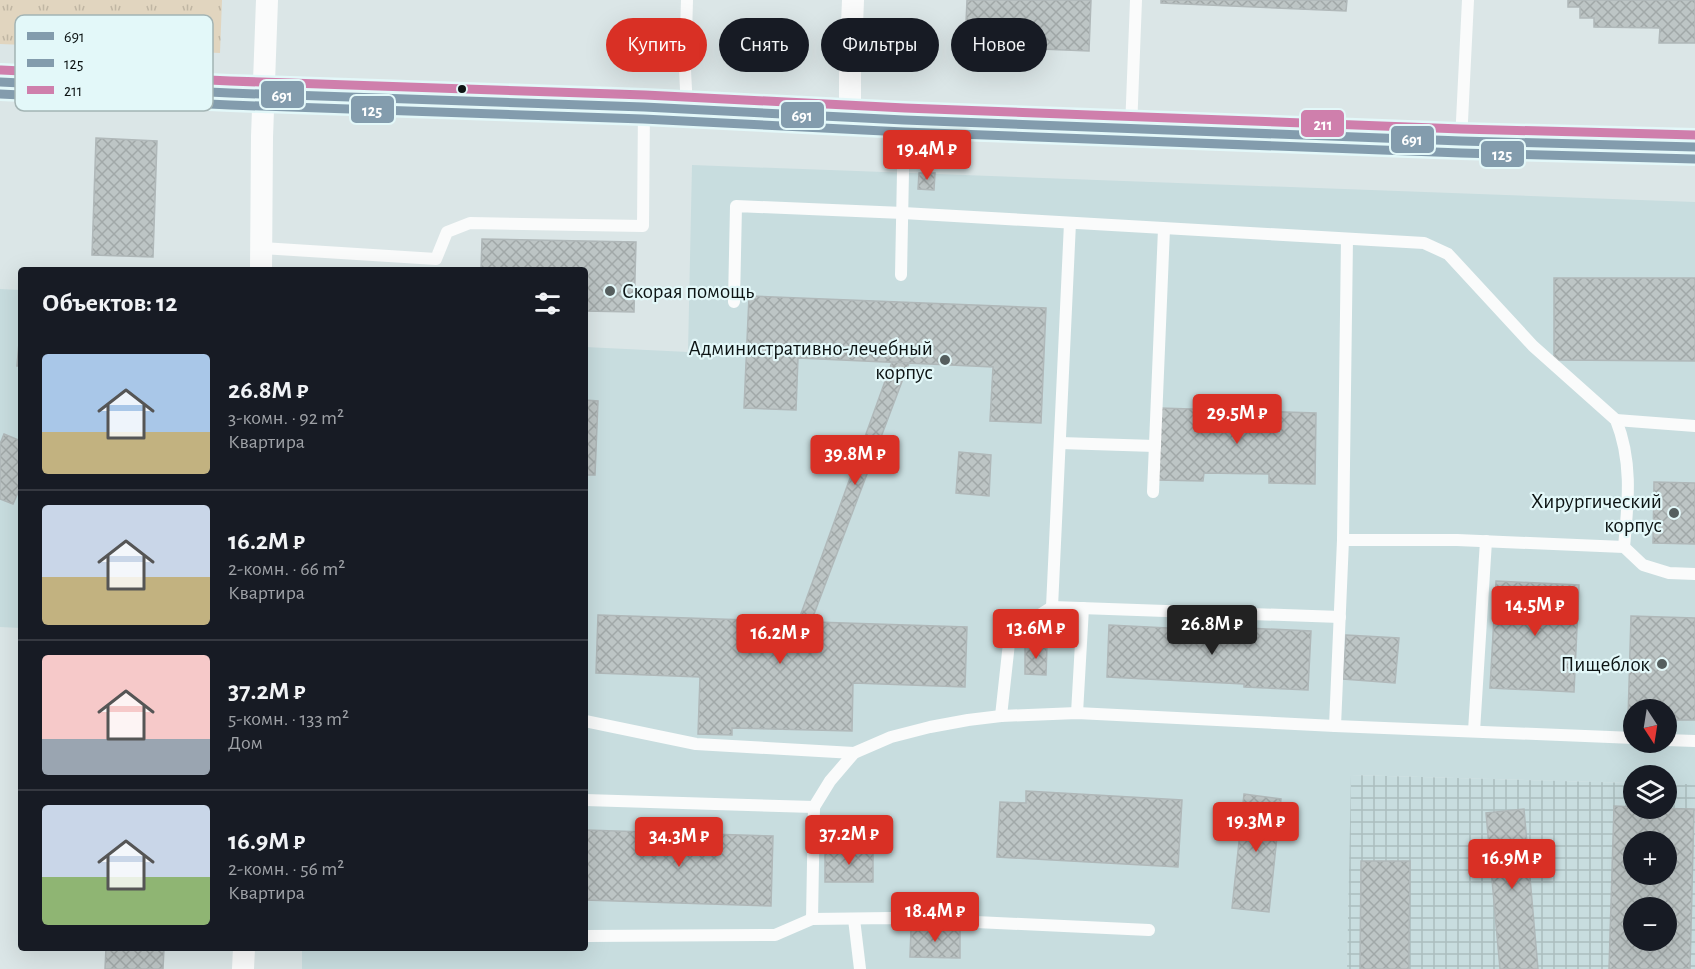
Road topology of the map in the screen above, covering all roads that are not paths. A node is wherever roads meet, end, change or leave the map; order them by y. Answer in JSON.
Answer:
{"nodes":[{"id":1,"x":267,"y":0,"type":"edge"},
{"id":2,"x":687,"y":0,"type":"edge"},
{"id":3,"x":852,"y":0,"type":"edge"},
{"id":4,"x":1136,"y":0,"type":"edge"},
{"id":5,"x":1468,"y":0,"type":"edge"},
{"id":6,"x":0,"y":82,"type":"edge"},
{"id":7,"x":15,"y":83,"type":"edge"},
{"id":8,"x":213,"y":92,"type":"edge"},
{"id":9,"x":264,"y":94,"type":"junction"},
{"id":10,"x":644,"y":107,"type":"junction"},
{"id":11,"x":687,"y":110,"type":"junction"},
{"id":12,"x":850,"y":117,"type":"junction"},
{"id":13,"x":904,"y":120,"type":"junction"},
{"id":14,"x":1131,"y":129,"type":"junction"},
{"id":15,"x":1461,"y":141,"type":"junction"},
{"id":16,"x":1695,"y":147,"type":"edge"},
{"id":17,"x":903,"y":213,"type":"junction"},
{"id":18,"x":1070,"y":223,"type":"junction"},
{"id":19,"x":1164,"y":229,"type":"junction"},
{"id":20,"x":1347,"y":239,"type":"junction"},
{"id":21,"x":262,"y":259,"type":"edge"},
{"id":22,"x":901,"y":275,"type":"dead end"},
{"id":23,"x":734,"y":302,"type":"dead end"},
{"id":24,"x":1616,"y":420,"type":"junction"},
{"id":25,"x":1695,"y":426,"type":"edge"},
{"id":26,"x":1060,"y":442,"type":"junction"},
{"id":27,"x":1155,"y":446,"type":"junction"},
{"id":28,"x":1153,"y":492,"type":"dead end"},
{"id":29,"x":1343,"y":540,"type":"junction"},
{"id":30,"x":1486,"y":541,"type":"junction"},
{"id":31,"x":1624,"y":547,"type":"junction"},
{"id":32,"x":1695,"y":574,"type":"edge"},
{"id":33,"x":1052,"y":607,"type":"junction"},
{"id":34,"x":1083,"y":608,"type":"junction"},
{"id":35,"x":1340,"y":617,"type":"junction"},
{"id":36,"x":1077,"y":713,"type":"junction"},
{"id":37,"x":1001,"y":716,"type":"junction"},
{"id":38,"x":588,"y":722,"type":"edge"},
{"id":39,"x":1335,"y":726,"type":"junction"},
{"id":40,"x":1474,"y":731,"type":"junction"},
{"id":41,"x":1623,"y":738,"type":"edge"},
{"id":42,"x":1677,"y":740,"type":"edge"},
{"id":43,"x":1695,"y":741,"type":"edge"},
{"id":44,"x":854,"y":753,"type":"junction"},
{"id":45,"x":588,"y":800,"type":"edge"},
{"id":46,"x":814,"y":807,"type":"junction"},
{"id":47,"x":812,"y":919,"type":"junction"},
{"id":48,"x":854,"y":919,"type":"junction"},
{"id":49,"x":1149,"y":930,"type":"dead end"},
{"id":50,"x":588,"y":936,"type":"edge"},
{"id":51,"x":244,"y":951,"type":"edge"},
{"id":52,"x":243,"y":969,"type":"edge"},
{"id":53,"x":860,"y":969,"type":"edge"}],
"edges":[{"from":1,"to":9,"type":"street"},
{"from":2,"to":11,"type":"lane"},
{"from":3,"to":12,"type":"street"},
{"from":4,"to":14,"type":"lane"},
{"from":5,"to":15,"type":"lane"},
{"from":6,"to":7,"type":"street"},
{"from":8,"to":9,"type":"street"},
{"from":9,"to":10,"type":"street"},
{"from":9,"to":21,"type":"street"},
{"from":10,"to":11,"type":"street"},
{"from":10,"to":21,"type":"lane"},
{"from":11,"to":12,"type":"street"},
{"from":12,"to":13,"type":"street"},
{"from":13,"to":14,"type":"street"},
{"from":13,"to":17,"type":"lane"},
{"from":14,"to":15,"type":"street"},
{"from":15,"to":16,"type":"street"},
{"from":17,"to":18,"type":"lane"},
{"from":17,"to":22,"type":"lane"},
{"from":17,"to":23,"type":"lane"},
{"from":18,"to":19,"type":"lane"},
{"from":18,"to":26,"type":"lane"},
{"from":19,"to":20,"type":"lane"},
{"from":19,"to":27,"type":"lane"},
{"from":20,"to":24,"type":"lane"},
{"from":20,"to":29,"type":"lane"},
{"from":24,"to":25,"type":"lane"},
{"from":24,"to":31,"type":"lane"},
{"from":26,"to":27,"type":"lane"},
{"from":26,"to":33,"type":"lane"},
{"from":27,"to":28,"type":"lane"},
{"from":29,"to":30,"type":"lane"},
{"from":29,"to":35,"type":"lane"},
{"from":30,"to":31,"type":"lane"},
{"from":30,"to":40,"type":"lane"},
{"from":31,"to":32,"type":"lane"},
{"from":33,"to":34,"type":"lane"},
{"from":33,"to":37,"type":"lane"},
{"from":34,"to":35,"type":"lane"},
{"from":34,"to":36,"type":"lane"},
{"from":35,"to":39,"type":"lane"},
{"from":36,"to":37,"type":"lane"},
{"from":36,"to":39,"type":"lane"},
{"from":37,"to":44,"type":"lane"},
{"from":38,"to":44,"type":"lane"},
{"from":39,"to":40,"type":"lane"},
{"from":40,"to":41,"type":"lane"},
{"from":42,"to":43,"type":"lane"},
{"from":44,"to":46,"type":"lane"},
{"from":45,"to":46,"type":"lane"},
{"from":46,"to":47,"type":"lane"},
{"from":47,"to":48,"type":"lane"},
{"from":47,"to":50,"type":"lane"},
{"from":48,"to":49,"type":"lane"},
{"from":48,"to":53,"type":"lane"},
{"from":51,"to":52,"type":"street"}]}
